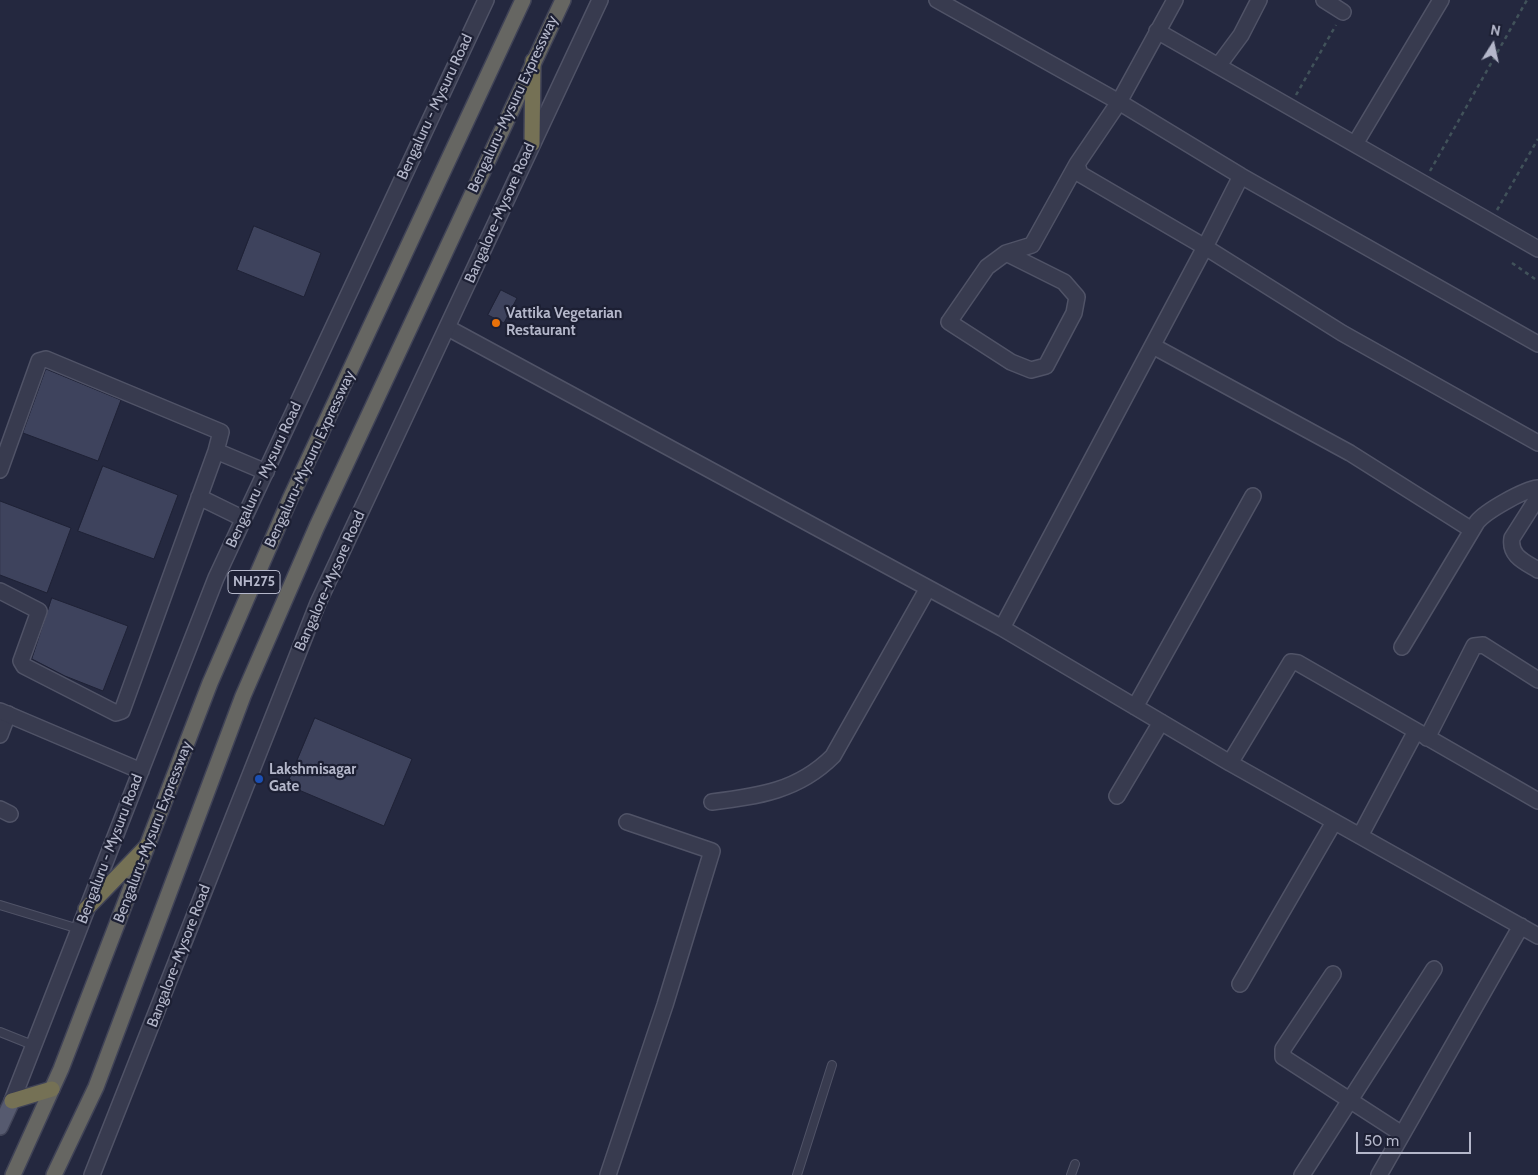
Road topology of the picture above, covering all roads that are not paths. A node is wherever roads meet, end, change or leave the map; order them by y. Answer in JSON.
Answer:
{"nodes":[{"id":1,"x":486,"y":0,"type":"edge"},
{"id":2,"x":523,"y":0,"type":"edge"},
{"id":3,"x":563,"y":0,"type":"edge"},
{"id":4,"x":600,"y":0,"type":"edge"},
{"id":5,"x":937,"y":0,"type":"edge"},
{"id":6,"x":1175,"y":0,"type":"edge"},
{"id":7,"x":1259,"y":0,"type":"edge"},
{"id":8,"x":1324,"y":0,"type":"edge"},
{"id":9,"x":1441,"y":0,"type":"edge"},
{"id":10,"x":1343,"y":12,"type":"road end"},
{"id":11,"x":1157,"y":31,"type":"junction"},
{"id":12,"x":533,"y":61,"type":"junction"},
{"id":13,"x":1218,"y":66,"type":"junction"},
{"id":14,"x":1119,"y":102,"type":"junction"},
{"id":15,"x":532,"y":144,"type":"junction"},
{"id":16,"x":1355,"y":144,"type":"junction"},
{"id":17,"x":1077,"y":164,"type":"junction"},
{"id":18,"x":1240,"y":176,"type":"junction"},
{"id":19,"x":1205,"y":248,"type":"junction"},
{"id":20,"x":1538,"y":249,"type":"edge"},
{"id":21,"x":1006,"y":253,"type":"junction"},
{"id":22,"x":448,"y":328,"type":"junction"},
{"id":23,"x":1538,"y":344,"type":"edge"},
{"id":24,"x":1153,"y":346,"type":"junction"},
{"id":25,"x":1538,"y":444,"type":"edge"},
{"id":26,"x":216,"y":450,"type":"junction"},
{"id":27,"x":0,"y":470,"type":"edge"},
{"id":28,"x":266,"y":472,"type":"junction"},
{"id":29,"x":1538,"y":488,"type":"edge"},
{"id":30,"x":199,"y":496,"type":"junction"},
{"id":31,"x":1252,"y":496,"type":"dead end"},
{"id":32,"x":1538,"y":498,"type":"edge"},
{"id":33,"x":244,"y":519,"type":"junction"},
{"id":34,"x":1472,"y":530,"type":"junction"},
{"id":35,"x":1538,"y":570,"type":"edge"},
{"id":36,"x":928,"y":588,"type":"junction"},
{"id":37,"x":0,"y":591,"type":"edge"},
{"id":38,"x":1002,"y":628,"type":"junction"},
{"id":39,"x":1402,"y":647,"type":"dead end"},
{"id":40,"x":1538,"y":680,"type":"edge"},
{"id":41,"x":1135,"y":707,"type":"junction"},
{"id":42,"x":4,"y":712,"type":"edge"},
{"id":43,"x":1161,"y":722,"type":"junction"},
{"id":44,"x":1422,"y":734,"type":"junction"},
{"id":45,"x":0,"y":736,"type":"edge"},
{"id":46,"x":1230,"y":764,"type":"junction"},
{"id":47,"x":141,"y":771,"type":"junction"},
{"id":48,"x":1117,"y":796,"type":"dead end"},
{"id":49,"x":1538,"y":801,"type":"edge"},
{"id":50,"x":712,"y":802,"type":"dead end"},
{"id":51,"x":627,"y":822,"type":"dead end"},
{"id":52,"x":1334,"y":822,"type":"junction"},
{"id":53,"x":1360,"y":836,"type":"junction"},
{"id":54,"x":147,"y":846,"type":"junction"},
{"id":55,"x":0,"y":905,"type":"edge"},
{"id":56,"x":86,"y":908,"type":"junction"},
{"id":57,"x":1521,"y":926,"type":"junction"},
{"id":58,"x":79,"y":928,"type":"junction"},
{"id":59,"x":1538,"y":936,"type":"edge"},
{"id":60,"x":1434,"y":968,"type":"dead end"},
{"id":61,"x":1333,"y":974,"type":"dead end"},
{"id":62,"x":1240,"y":984,"type":"dead end"},
{"id":63,"x":0,"y":1032,"type":"edge"},
{"id":64,"x":35,"y":1046,"type":"junction"},
{"id":65,"x":832,"y":1065,"type":"dead end"},
{"id":66,"x":52,"y":1089,"type":"junction"},
{"id":67,"x":12,"y":1101,"type":"junction"},
{"id":68,"x":1349,"y":1102,"type":"junction"},
{"id":69,"x":0,"y":1127,"type":"edge"},
{"id":70,"x":1402,"y":1134,"type":"junction"},
{"id":71,"x":1075,"y":1164,"type":"dead end"},
{"id":72,"x":13,"y":1175,"type":"edge"},
{"id":73,"x":54,"y":1175,"type":"edge"},
{"id":74,"x":92,"y":1175,"type":"edge"},
{"id":75,"x":608,"y":1175,"type":"edge"},
{"id":76,"x":797,"y":1175,"type":"edge"},
{"id":77,"x":1071,"y":1175,"type":"edge"},
{"id":78,"x":1302,"y":1175,"type":"edge"},
{"id":79,"x":1379,"y":1175,"type":"edge"}],
"edges":[{"from":1,"to":28,"type":"street","name":"Bengaluru - Mysuru Road","number":"NH275"},
{"from":2,"to":54,"type":"highway","name":"Bengaluru-Mysuru Expressway","number":"NH275"},
{"from":3,"to":12,"type":"highway","name":"Bengaluru-Mysuru Expressway","number":"NH275"},
{"from":4,"to":15,"type":"street","name":"Bangalore-Mysore Road"},
{"from":5,"to":14,"type":"street"},
{"from":6,"to":11,"type":"street"},
{"from":7,"to":13,"type":"street"},
{"from":8,"to":10,"type":"street"},
{"from":9,"to":16,"type":"street"},
{"from":11,"to":13,"type":"street"},
{"from":11,"to":14,"type":"street"},
{"from":12,"to":15,"type":"highway"},
{"from":12,"to":73,"type":"highway","name":"Bengaluru-Mysuru Expressway","number":"NH275"},
{"from":13,"to":16,"type":"street"},
{"from":14,"to":17,"type":"street"},
{"from":14,"to":18,"type":"street"},
{"from":15,"to":22,"type":"street","name":"Bangalore-Mysore Road"},
{"from":16,"to":20,"type":"street"},
{"from":17,"to":19,"type":"street"},
{"from":17,"to":21,"type":"street"},
{"from":18,"to":19,"type":"street"},
{"from":18,"to":23,"type":"street"},
{"from":19,"to":24,"type":"street"},
{"from":19,"to":25,"type":"street"},
{"from":21,"to":21,"type":"street"},
{"from":22,"to":36,"type":"street"},
{"from":22,"to":74,"type":"street","name":"Bangalore-Mysore Road"},
{"from":24,"to":34,"type":"street"},
{"from":24,"to":38,"type":"street"},
{"from":26,"to":27,"type":"street"},
{"from":26,"to":28,"type":"street"},
{"from":26,"to":30,"type":"street"},
{"from":28,"to":33,"type":"street","name":"Bengaluru - Mysuru Road","number":"NH275"},
{"from":29,"to":34,"type":"street"},
{"from":30,"to":33,"type":"street"},
{"from":30,"to":37,"type":"street"},
{"from":31,"to":41,"type":"street"},
{"from":32,"to":35,"type":"street"},
{"from":33,"to":47,"type":"street","name":"Bengaluru - Mysuru Road","number":"NH275"},
{"from":34,"to":39,"type":"street"},
{"from":36,"to":38,"type":"street"},
{"from":36,"to":50,"type":"street"},
{"from":38,"to":41,"type":"street"},
{"from":40,"to":44,"type":"street"},
{"from":41,"to":43,"type":"street"},
{"from":42,"to":45,"type":"street"},
{"from":42,"to":47,"type":"street"},
{"from":43,"to":46,"type":"street"},
{"from":43,"to":48,"type":"street"},
{"from":44,"to":46,"type":"street"},
{"from":44,"to":49,"type":"street"},
{"from":44,"to":53,"type":"street"},
{"from":46,"to":52,"type":"street"},
{"from":47,"to":56,"type":"street","name":"Bengaluru - Mysuru Road","number":"NH275"},
{"from":51,"to":75,"type":"street"},
{"from":52,"to":53,"type":"street"},
{"from":52,"to":62,"type":"street"},
{"from":53,"to":57,"type":"street"},
{"from":54,"to":56,"type":"highway"},
{"from":54,"to":66,"type":"highway","name":"Bengaluru-Mysuru Expressway","number":"NH275"},
{"from":55,"to":58,"type":"lane"},
{"from":56,"to":58,"type":"street","name":"Bengaluru - Mysuru Road","number":"NH275"},
{"from":57,"to":59,"type":"street"},
{"from":57,"to":70,"type":"street"},
{"from":58,"to":64,"type":"street","name":"Bengaluru - Mysuru Road","number":"NH275"},
{"from":60,"to":68,"type":"street"},
{"from":61,"to":68,"type":"street"},
{"from":63,"to":64,"type":"lane"},
{"from":64,"to":67,"type":"street","name":"Bengaluru - Mysuru Road","number":"NH275"},
{"from":65,"to":76,"type":"lane"},
{"from":66,"to":67,"type":"highway"},
{"from":66,"to":72,"type":"highway","name":"Bengaluru-Mysuru Expressway","number":"NH275"},
{"from":67,"to":69,"type":"main road","name":"Bengaluru - Mysuru Road","number":"NH275"},
{"from":68,"to":70,"type":"street"},
{"from":68,"to":78,"type":"street"},
{"from":70,"to":79,"type":"street"},
{"from":71,"to":77,"type":"lane"}]}
